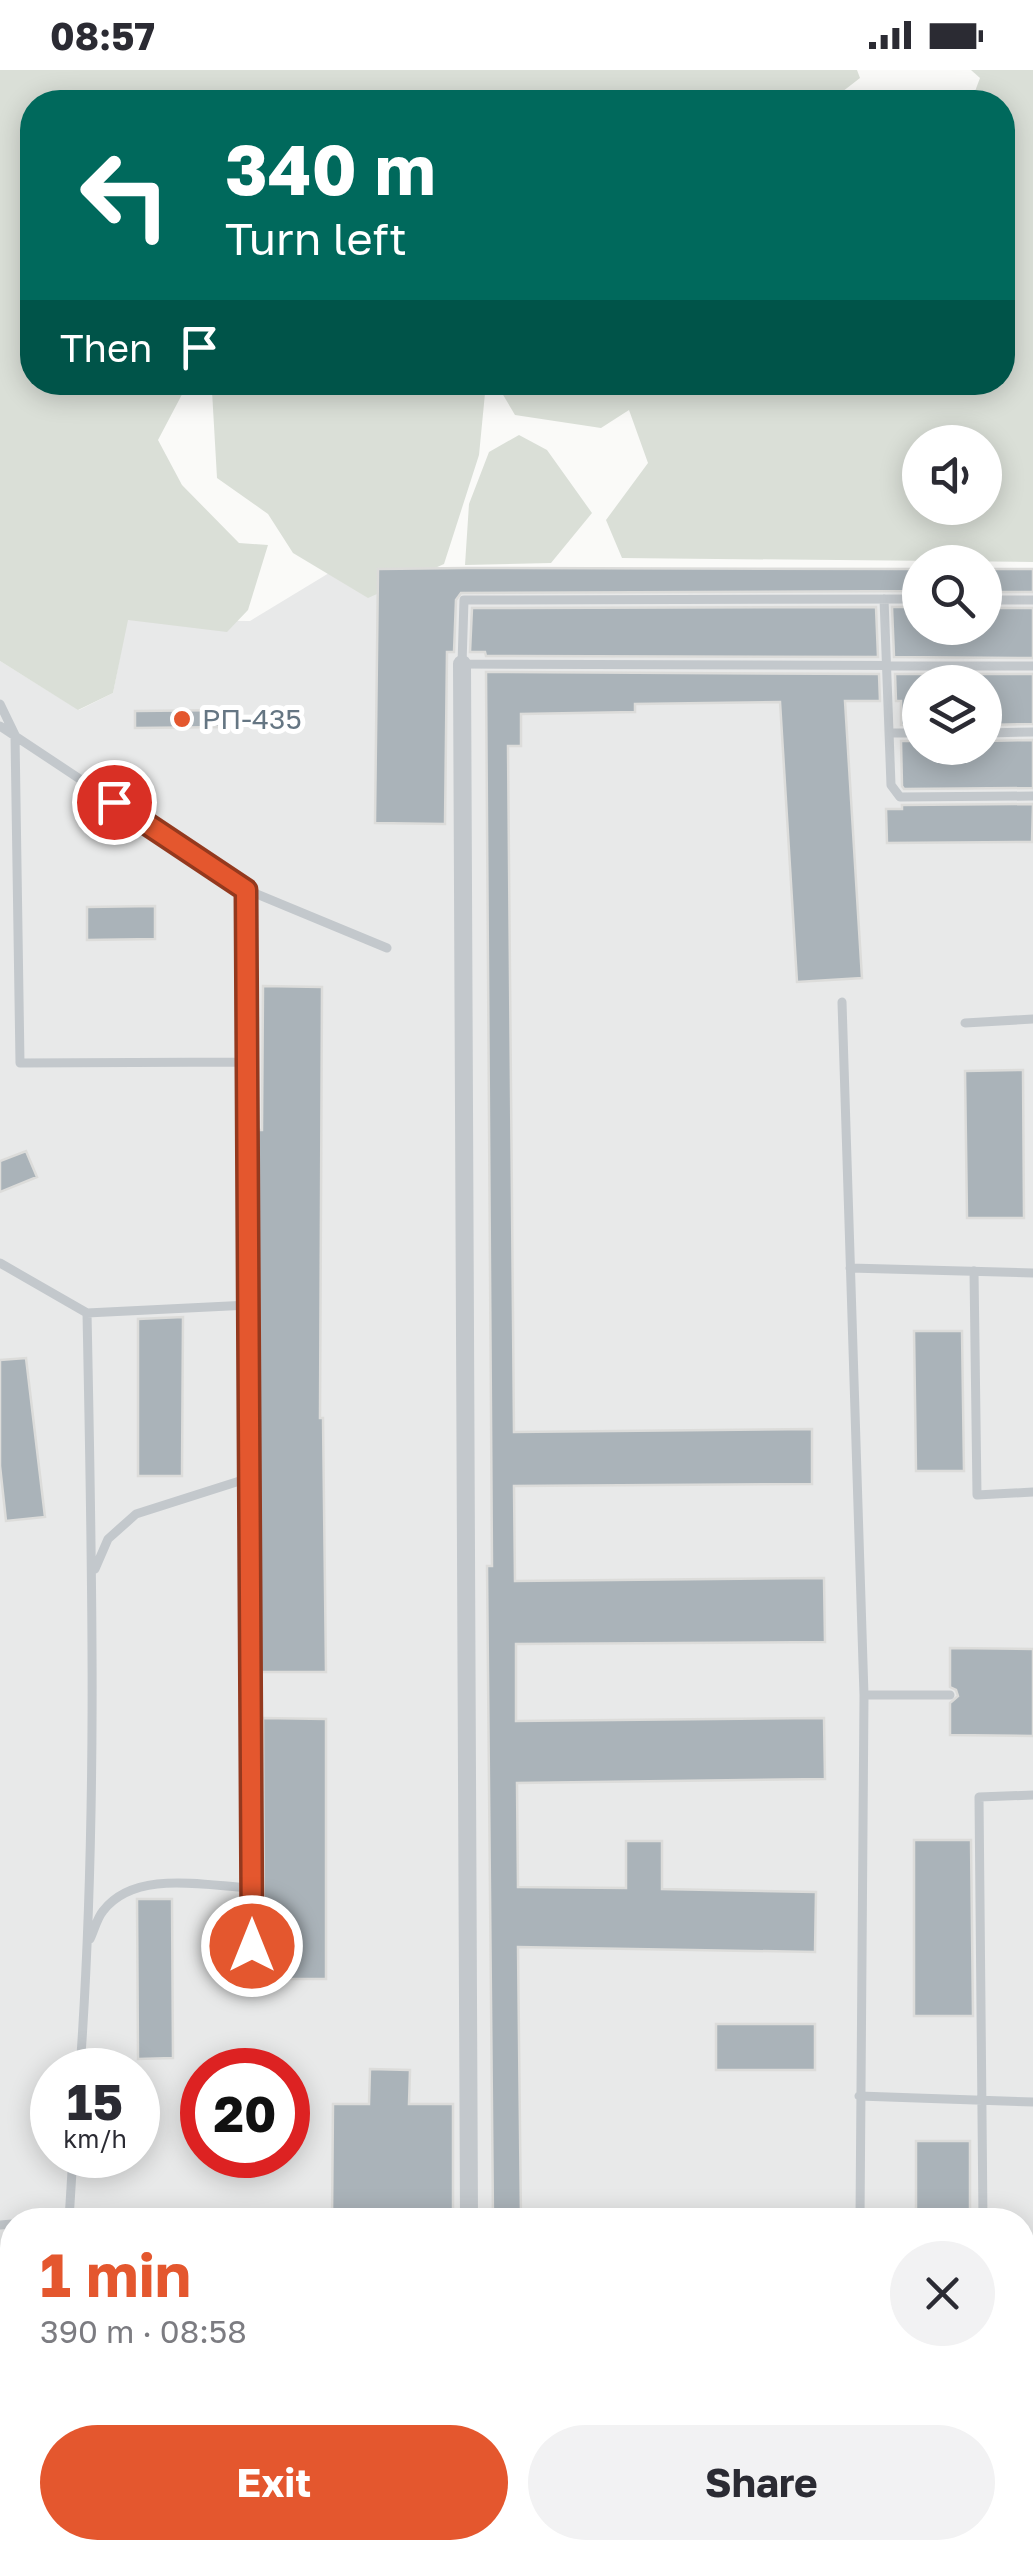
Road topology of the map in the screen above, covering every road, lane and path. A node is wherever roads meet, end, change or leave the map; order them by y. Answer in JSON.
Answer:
{"nodes":[{"id":1,"x":884,"y":599,"type":"junction"},
{"id":2,"x":902,"y":599,"type":"edge"},
{"id":3,"x":1002,"y":600,"type":"edge"},
{"id":4,"x":1033,"y":600,"type":"edge"},
{"id":5,"x":462,"y":664,"type":"junction"},
{"id":6,"x":886,"y":666,"type":"junction"},
{"id":7,"x":1033,"y":666,"type":"edge"},
{"id":8,"x":0,"y":704,"type":"edge"},
{"id":9,"x":0,"y":726,"type":"edge"},
{"id":10,"x":1033,"y":732,"type":"edge"},
{"id":11,"x":889,"y":733,"type":"junction"},
{"id":12,"x":902,"y":733,"type":"edge"},
{"id":13,"x":1002,"y":733,"type":"edge"},
{"id":14,"x":15,"y":735,"type":"junction"},
{"id":15,"x":1033,"y":796,"type":"edge"},
{"id":16,"x":246,"y":890,"type":"junction"},
{"id":17,"x":387,"y":948,"type":"dead end"},
{"id":18,"x":842,"y":1002,"type":"dead end"},
{"id":19,"x":1033,"y":1019,"type":"edge"},
{"id":20,"x":965,"y":1023,"type":"dead end"},
{"id":21,"x":248,"y":1062,"type":"junction"},
{"id":22,"x":0,"y":1263,"type":"edge"},
{"id":23,"x":850,"y":1268,"type":"junction"},
{"id":24,"x":974,"y":1271,"type":"junction"},
{"id":25,"x":1033,"y":1273,"type":"edge"},
{"id":26,"x":249,"y":1306,"type":"junction"},
{"id":27,"x":86,"y":1313,"type":"junction"},
{"id":28,"x":250,"y":1478,"type":"junction"},
{"id":29,"x":1033,"y":1492,"type":"edge"},
{"id":30,"x":92,"y":1576,"type":"junction"},
{"id":31,"x":864,"y":1695,"type":"junction"},
{"id":32,"x":950,"y":1695,"type":"dead end"},
{"id":33,"x":1033,"y":1795,"type":"edge"},
{"id":34,"x":251,"y":1888,"type":"junction"},
{"id":35,"x":89,"y":1942,"type":"junction"},
{"id":36,"x":252,"y":1975,"type":"dead end"},
{"id":37,"x":82,"y":2048,"type":"edge"},
{"id":38,"x":859,"y":2096,"type":"junction"},
{"id":39,"x":984,"y":2102,"type":"junction"},
{"id":40,"x":1033,"y":2102,"type":"edge"},
{"id":41,"x":71,"y":2178,"type":"edge"},
{"id":42,"x":69,"y":2208,"type":"edge"},
{"id":43,"x":469,"y":2208,"type":"edge"},
{"id":44,"x":860,"y":2208,"type":"edge"},
{"id":45,"x":982,"y":2208,"type":"edge"}],
"edges":[{"from":1,"to":2,"type":"lane"},
{"from":1,"to":5,"type":"lane"},
{"from":1,"to":6,"type":"lane"},
{"from":3,"to":4,"type":"lane"},
{"from":5,"to":6,"type":"lane"},
{"from":5,"to":43,"type":"street"},
{"from":6,"to":7,"type":"lane"},
{"from":6,"to":11,"type":"lane"},
{"from":8,"to":14,"type":"lane"},
{"from":9,"to":14,"type":"lane"},
{"from":10,"to":13,"type":"lane"},
{"from":11,"to":12,"type":"lane"},
{"from":11,"to":15,"type":"lane"},
{"from":14,"to":16,"type":"lane"},
{"from":14,"to":21,"type":"lane"},
{"from":16,"to":17,"type":"lane"},
{"from":16,"to":21,"type":"lane"},
{"from":18,"to":23,"type":"lane"},
{"from":19,"to":20,"type":"lane"},
{"from":21,"to":26,"type":"lane"},
{"from":22,"to":27,"type":"lane"},
{"from":23,"to":24,"type":"lane"},
{"from":23,"to":31,"type":"lane"},
{"from":24,"to":25,"type":"lane"},
{"from":24,"to":29,"type":"lane"},
{"from":26,"to":27,"type":"lane"},
{"from":26,"to":28,"type":"lane"},
{"from":27,"to":30,"type":"lane"},
{"from":28,"to":30,"type":"lane"},
{"from":28,"to":34,"type":"lane"},
{"from":30,"to":35,"type":"lane"},
{"from":31,"to":32,"type":"lane"},
{"from":31,"to":38,"type":"lane"},
{"from":33,"to":39,"type":"lane"},
{"from":34,"to":35,"type":"lane"},
{"from":34,"to":36,"type":"lane"},
{"from":35,"to":37,"type":"lane"},
{"from":38,"to":39,"type":"lane"},
{"from":38,"to":44,"type":"lane"},
{"from":39,"to":40,"type":"lane"},
{"from":39,"to":45,"type":"lane"},
{"from":41,"to":42,"type":"lane"}]}
